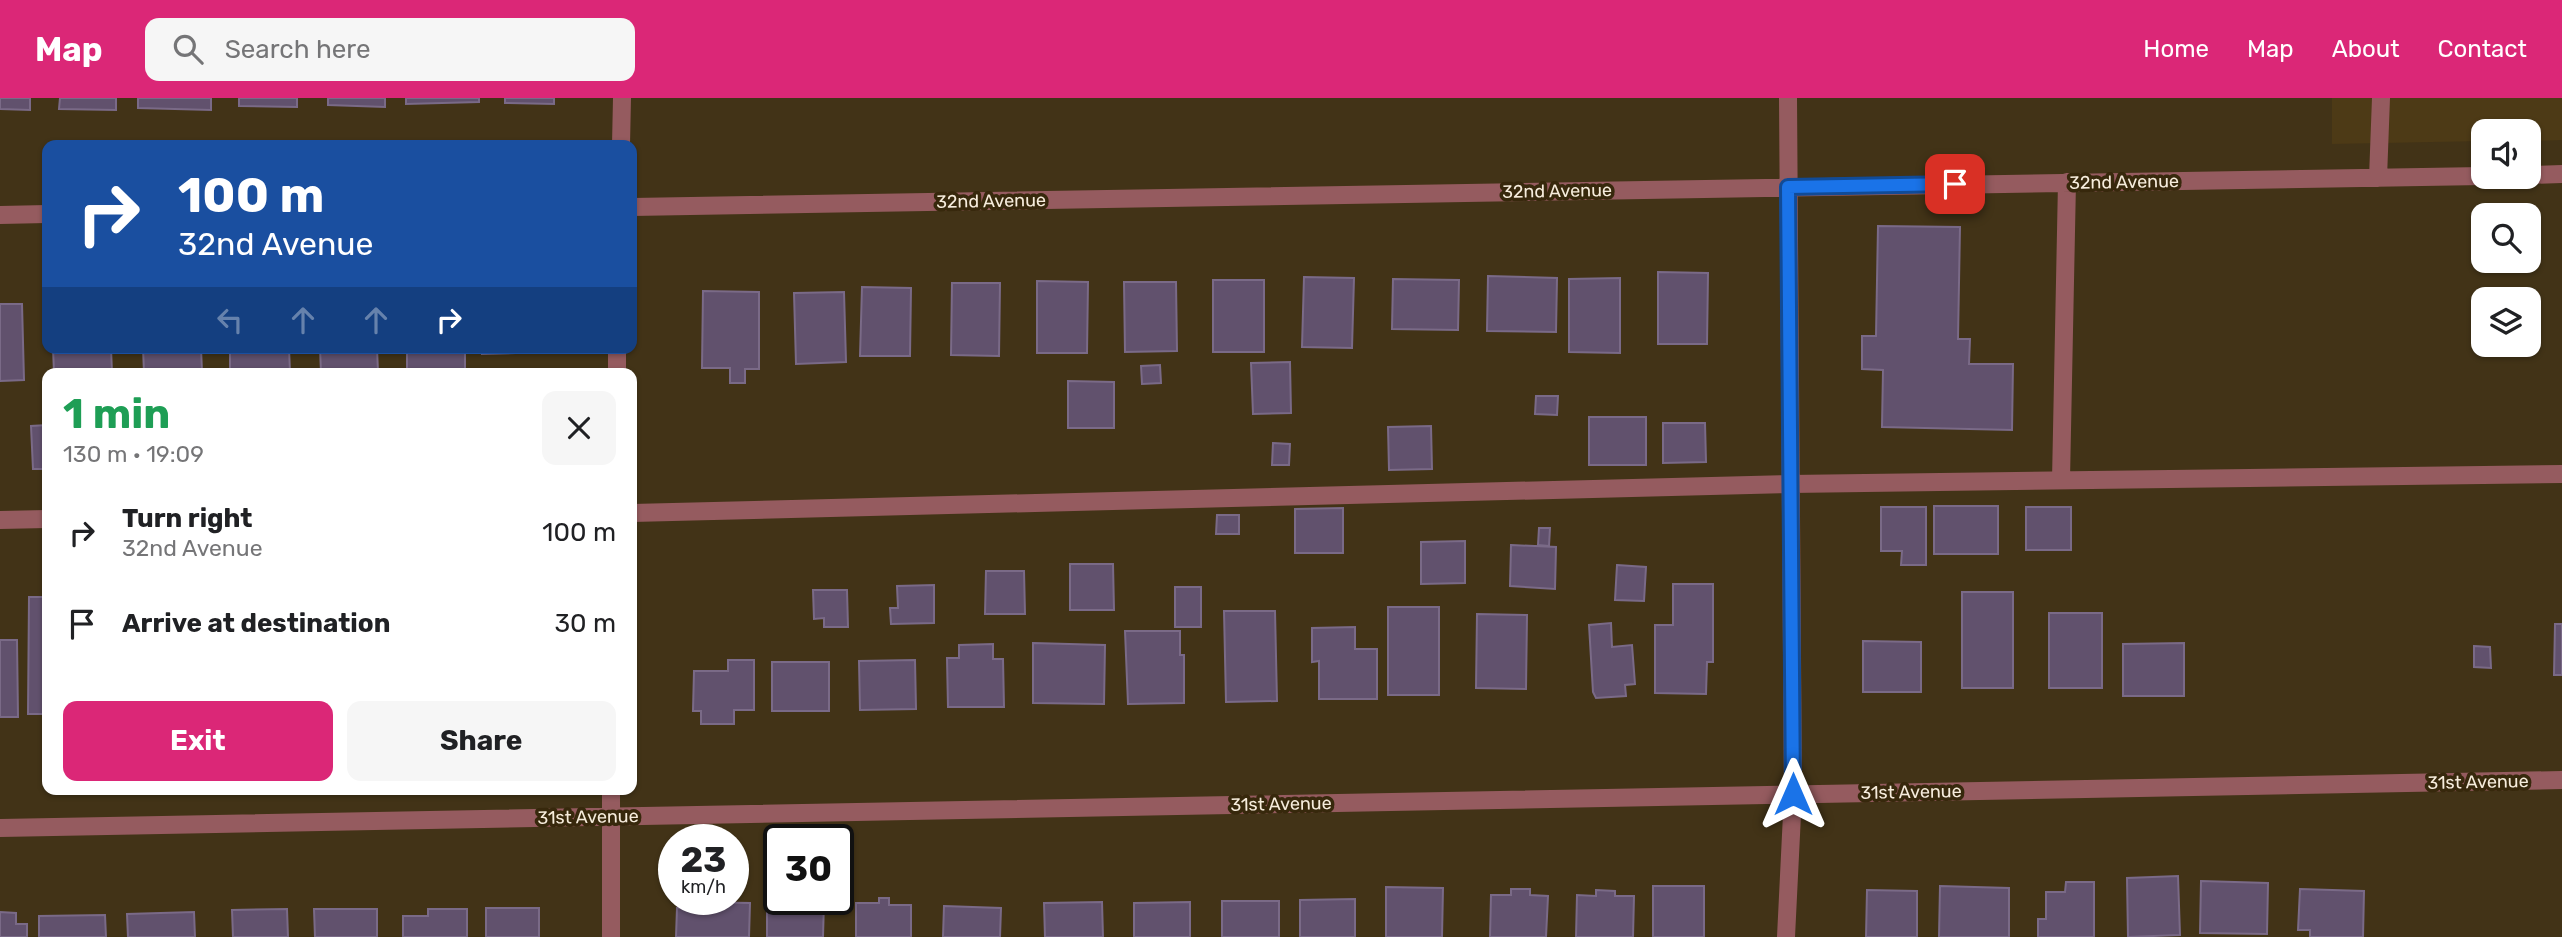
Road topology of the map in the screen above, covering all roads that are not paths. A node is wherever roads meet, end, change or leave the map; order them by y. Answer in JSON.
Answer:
{"nodes":[{"id":1,"x":622,"y":98,"type":"edge"},
{"id":2,"x":1788,"y":98,"type":"edge"},
{"id":3,"x":2381,"y":98,"type":"edge"},
{"id":4,"x":621,"y":140,"type":"edge"},
{"id":5,"x":2562,"y":174,"type":"edge"},
{"id":6,"x":2541,"y":175,"type":"edge"},
{"id":7,"x":2471,"y":176,"type":"edge"},
{"id":8,"x":2378,"y":177,"type":"junction"},
{"id":9,"x":2067,"y":183,"type":"junction"},
{"id":10,"x":1788,"y":187,"type":"junction"},
{"id":11,"x":637,"y":207,"type":"edge"},
{"id":12,"x":0,"y":215,"type":"edge"},
{"id":13,"x":42,"y":215,"type":"edge"},
{"id":14,"x":2562,"y":474,"type":"edge"},
{"id":15,"x":2060,"y":480,"type":"junction"},
{"id":16,"x":1790,"y":484,"type":"junction"},
{"id":17,"x":637,"y":513,"type":"edge"},
{"id":18,"x":42,"y":519,"type":"edge"},
{"id":19,"x":0,"y":520,"type":"edge"},
{"id":20,"x":2562,"y":780,"type":"edge"},
{"id":21,"x":1793,"y":794,"type":"junction"},
{"id":22,"x":611,"y":795,"type":"edge"},
{"id":23,"x":611,"y":817,"type":"junction"},
{"id":24,"x":0,"y":828,"type":"edge"},
{"id":25,"x":611,"y":937,"type":"edge"},
{"id":26,"x":1786,"y":937,"type":"edge"}],
"edges":[{"from":1,"to":4,"type":"street"},
{"from":2,"to":10,"type":"street"},
{"from":3,"to":8,"type":"street"},
{"from":5,"to":6,"type":"street"},
{"from":7,"to":8,"type":"street","name":"32nd Avenue"},
{"from":8,"to":9,"type":"street","name":"32nd Avenue"},
{"from":9,"to":10,"type":"street","name":"32nd Avenue"},
{"from":9,"to":15,"type":"street"},
{"from":10,"to":11,"type":"street","name":"32nd Avenue"},
{"from":10,"to":16,"type":"street"},
{"from":12,"to":13,"type":"street"},
{"from":14,"to":15,"type":"street"},
{"from":15,"to":16,"type":"street"},
{"from":16,"to":17,"type":"street"},
{"from":16,"to":21,"type":"street"},
{"from":18,"to":19,"type":"street"},
{"from":20,"to":21,"type":"street","name":"31st Avenue"},
{"from":21,"to":23,"type":"street","name":"31st Avenue"},
{"from":21,"to":26,"type":"street"},
{"from":22,"to":23,"type":"street"},
{"from":23,"to":24,"type":"street","name":"31st Avenue"},
{"from":23,"to":25,"type":"street"}]}
